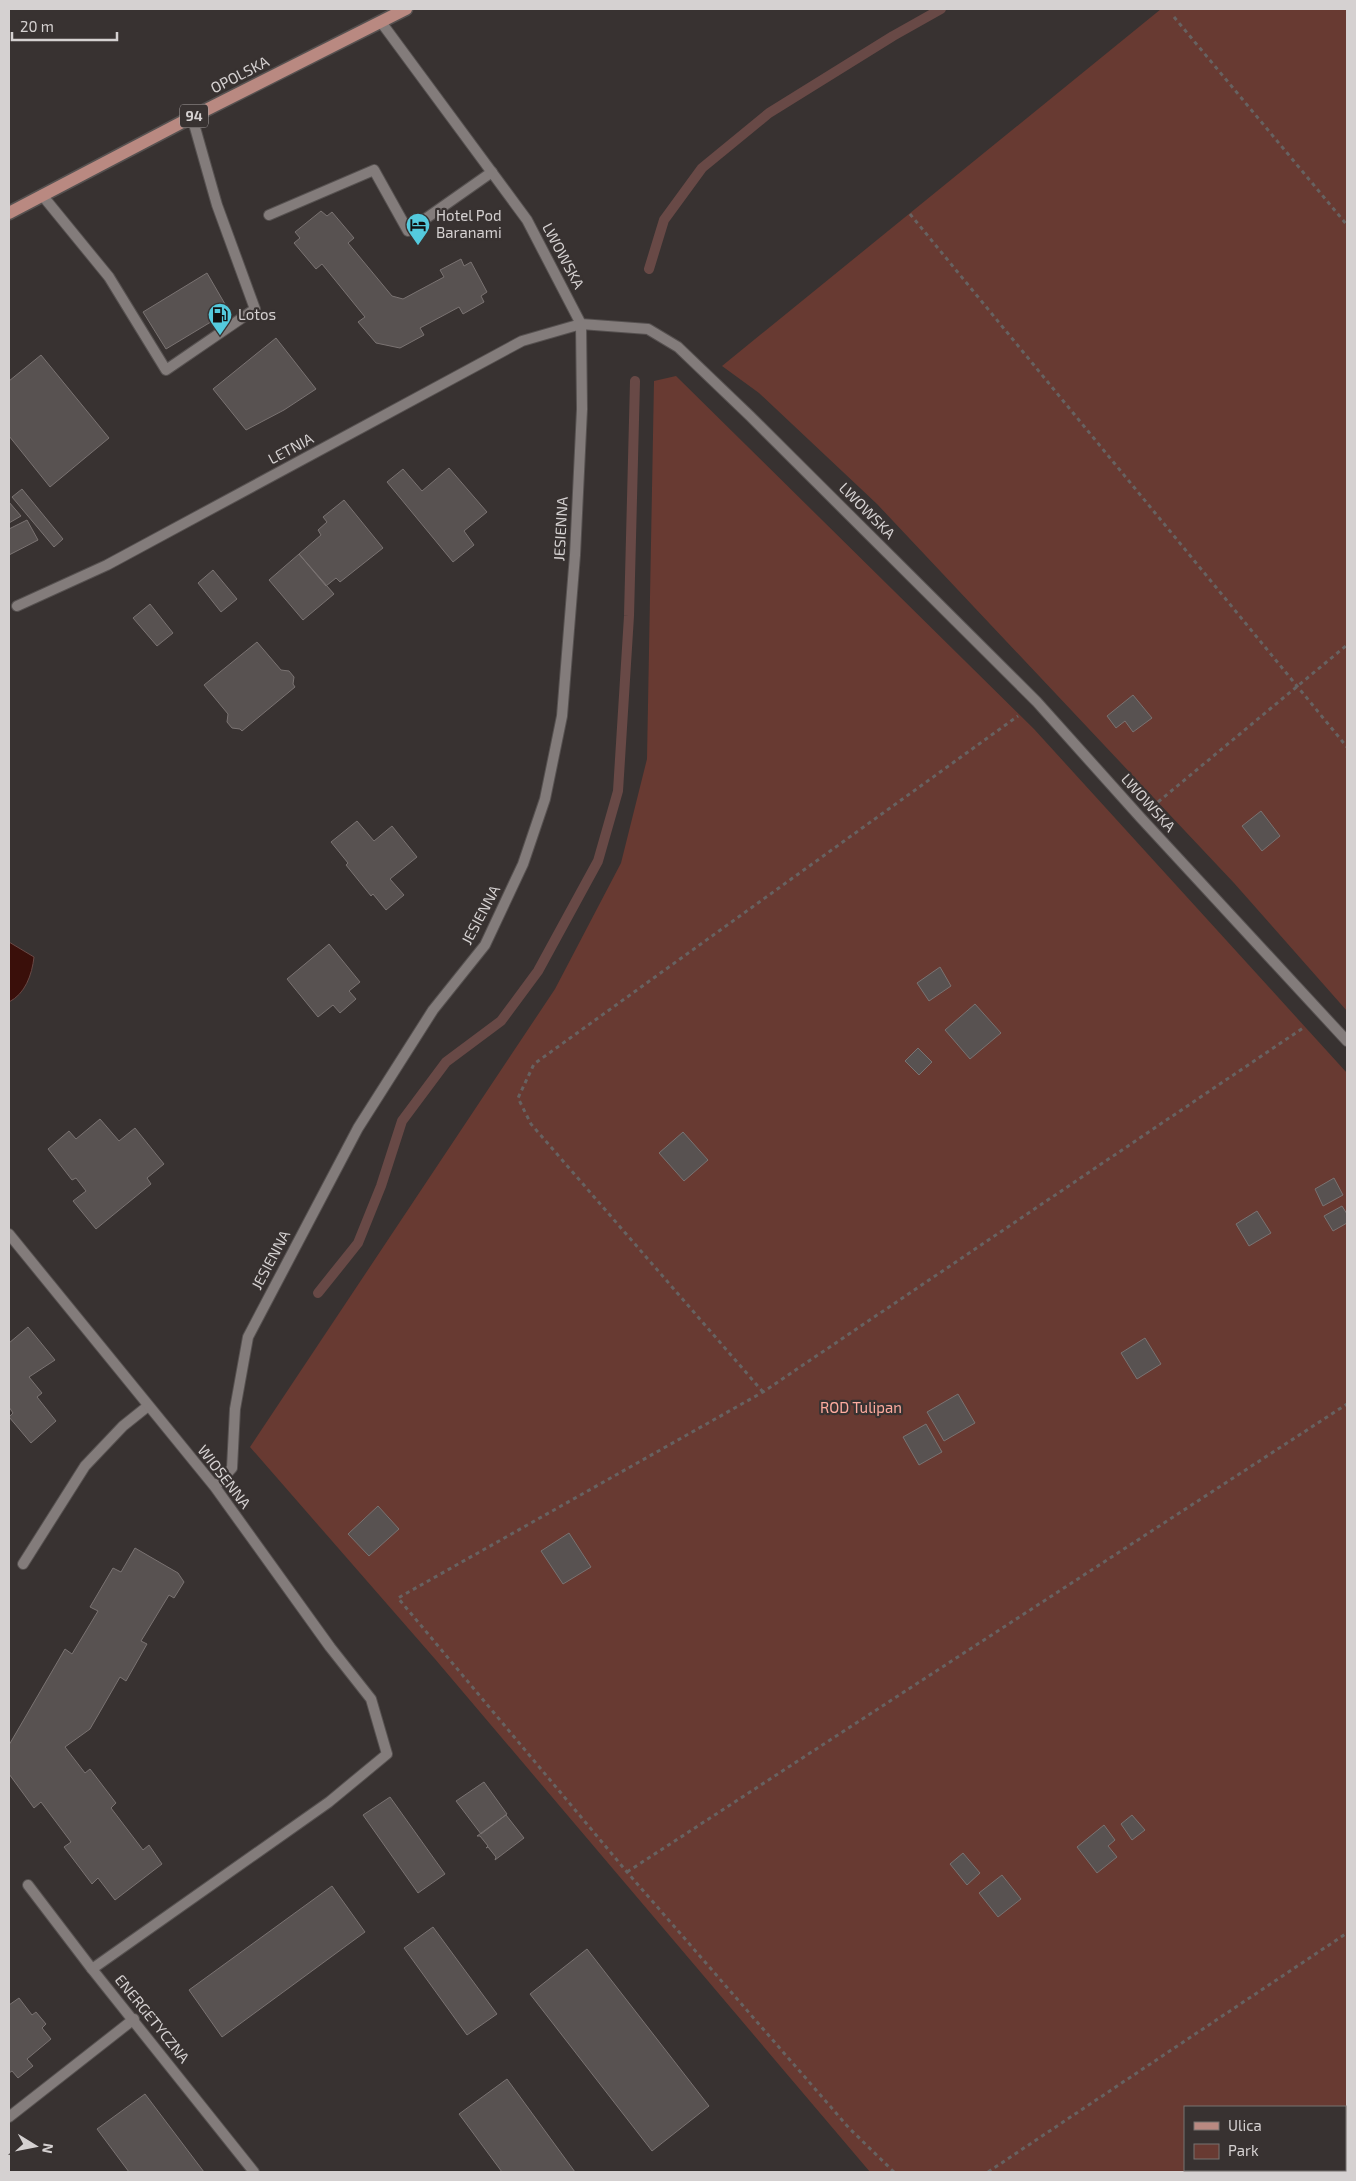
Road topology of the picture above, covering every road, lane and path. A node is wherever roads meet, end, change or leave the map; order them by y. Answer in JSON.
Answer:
{"nodes":[{"id":1,"x":406,"y":9,"type":"edge"},
{"id":2,"x":1174,"y":16,"type":"dead end"},
{"id":3,"x":381,"y":22,"type":"junction"},
{"id":4,"x":192,"y":117,"type":"junction"},
{"id":5,"x":492,"y":172,"type":"junction"},
{"id":6,"x":42,"y":195,"type":"junction"},
{"id":7,"x":9,"y":213,"type":"edge"},
{"id":8,"x":269,"y":214,"type":"dead end"},
{"id":9,"x":910,"y":214,"type":"dead end"},
{"id":10,"x":1347,"y":225,"type":"edge"},
{"id":11,"x":581,"y":324,"type":"junction"},
{"id":12,"x":17,"y":606,"type":"dead end"},
{"id":13,"x":1347,"y":645,"type":"edge"},
{"id":14,"x":1296,"y":686,"type":"junction"},
{"id":15,"x":1037,"y":702,"type":"junction"},
{"id":16,"x":1347,"y":747,"type":"edge"},
{"id":17,"x":1140,"y":817,"type":"junction"},
{"id":18,"x":1324,"y":1015,"type":"junction"},
{"id":19,"x":1347,"y":1041,"type":"edge"},
{"id":20,"x":9,"y":1234,"type":"edge"},
{"id":21,"x":763,"y":1392,"type":"junction"},
{"id":22,"x":1347,"y":1404,"type":"edge"},
{"id":23,"x":148,"y":1406,"type":"junction"},
{"id":24,"x":215,"y":1487,"type":"junction"},
{"id":25,"x":23,"y":1564,"type":"dead end"},
{"id":26,"x":628,"y":1872,"type":"junction"},
{"id":27,"x":28,"y":1885,"type":"dead end"},
{"id":28,"x":1347,"y":1933,"type":"edge"},
{"id":29,"x":92,"y":1968,"type":"junction"},
{"id":30,"x":134,"y":2019,"type":"junction"},
{"id":31,"x":9,"y":2118,"type":"edge"},
{"id":32,"x":254,"y":2172,"type":"edge"},
{"id":33,"x":894,"y":2172,"type":"edge"},
{"id":34,"x":988,"y":2172,"type":"edge"}],
"edges":[{"from":1,"to":3,"type":"main road","name":"OPOLSKA","number":"94"},
{"from":2,"to":10,"type":"path"},
{"from":3,"to":4,"type":"main road","name":"OPOLSKA","number":"94"},
{"from":3,"to":5,"type":"street","name":"LWOWSKA"},
{"from":4,"to":6,"type":"main road","name":"OPOLSKA","number":"94"},
{"from":4,"to":6,"type":"street"},
{"from":5,"to":8,"type":"street"},
{"from":5,"to":11,"type":"street","name":"LWOWSKA"},
{"from":6,"to":7,"type":"main road","name":"OPOLSKA","number":"94"},
{"from":9,"to":14,"type":"path"},
{"from":11,"to":12,"type":"street","name":"LETNIA"},
{"from":11,"to":15,"type":"street","name":"LWOWSKA"},
{"from":11,"to":24,"type":"street","name":"JESIENNA"},
{"from":13,"to":14,"type":"path"},
{"from":14,"to":16,"type":"path"},
{"from":14,"to":17,"type":"path"},
{"from":15,"to":17,"type":"street","name":"LWOWSKA"},
{"from":15,"to":21,"type":"path"},
{"from":17,"to":18,"type":"street","name":"LWOWSKA"},
{"from":18,"to":19,"type":"street","name":"LWOWSKA"},
{"from":18,"to":21,"type":"path"},
{"from":20,"to":23,"type":"street","name":"WIOSENNA"},
{"from":21,"to":26,"type":"path"},
{"from":22,"to":26,"type":"path"},
{"from":23,"to":24,"type":"street","name":"WIOSENNA"},
{"from":23,"to":25,"type":"street"},
{"from":24,"to":29,"type":"street","name":"WIOSENNA"},
{"from":26,"to":33,"type":"path"},
{"from":27,"to":29,"type":"street","name":"ENERGETYCZNA"},
{"from":28,"to":34,"type":"path"},
{"from":29,"to":30,"type":"street","name":"ENERGETYCZNA"},
{"from":30,"to":31,"type":"street"},
{"from":30,"to":32,"type":"street","name":"ENERGETYCZNA"}]}
